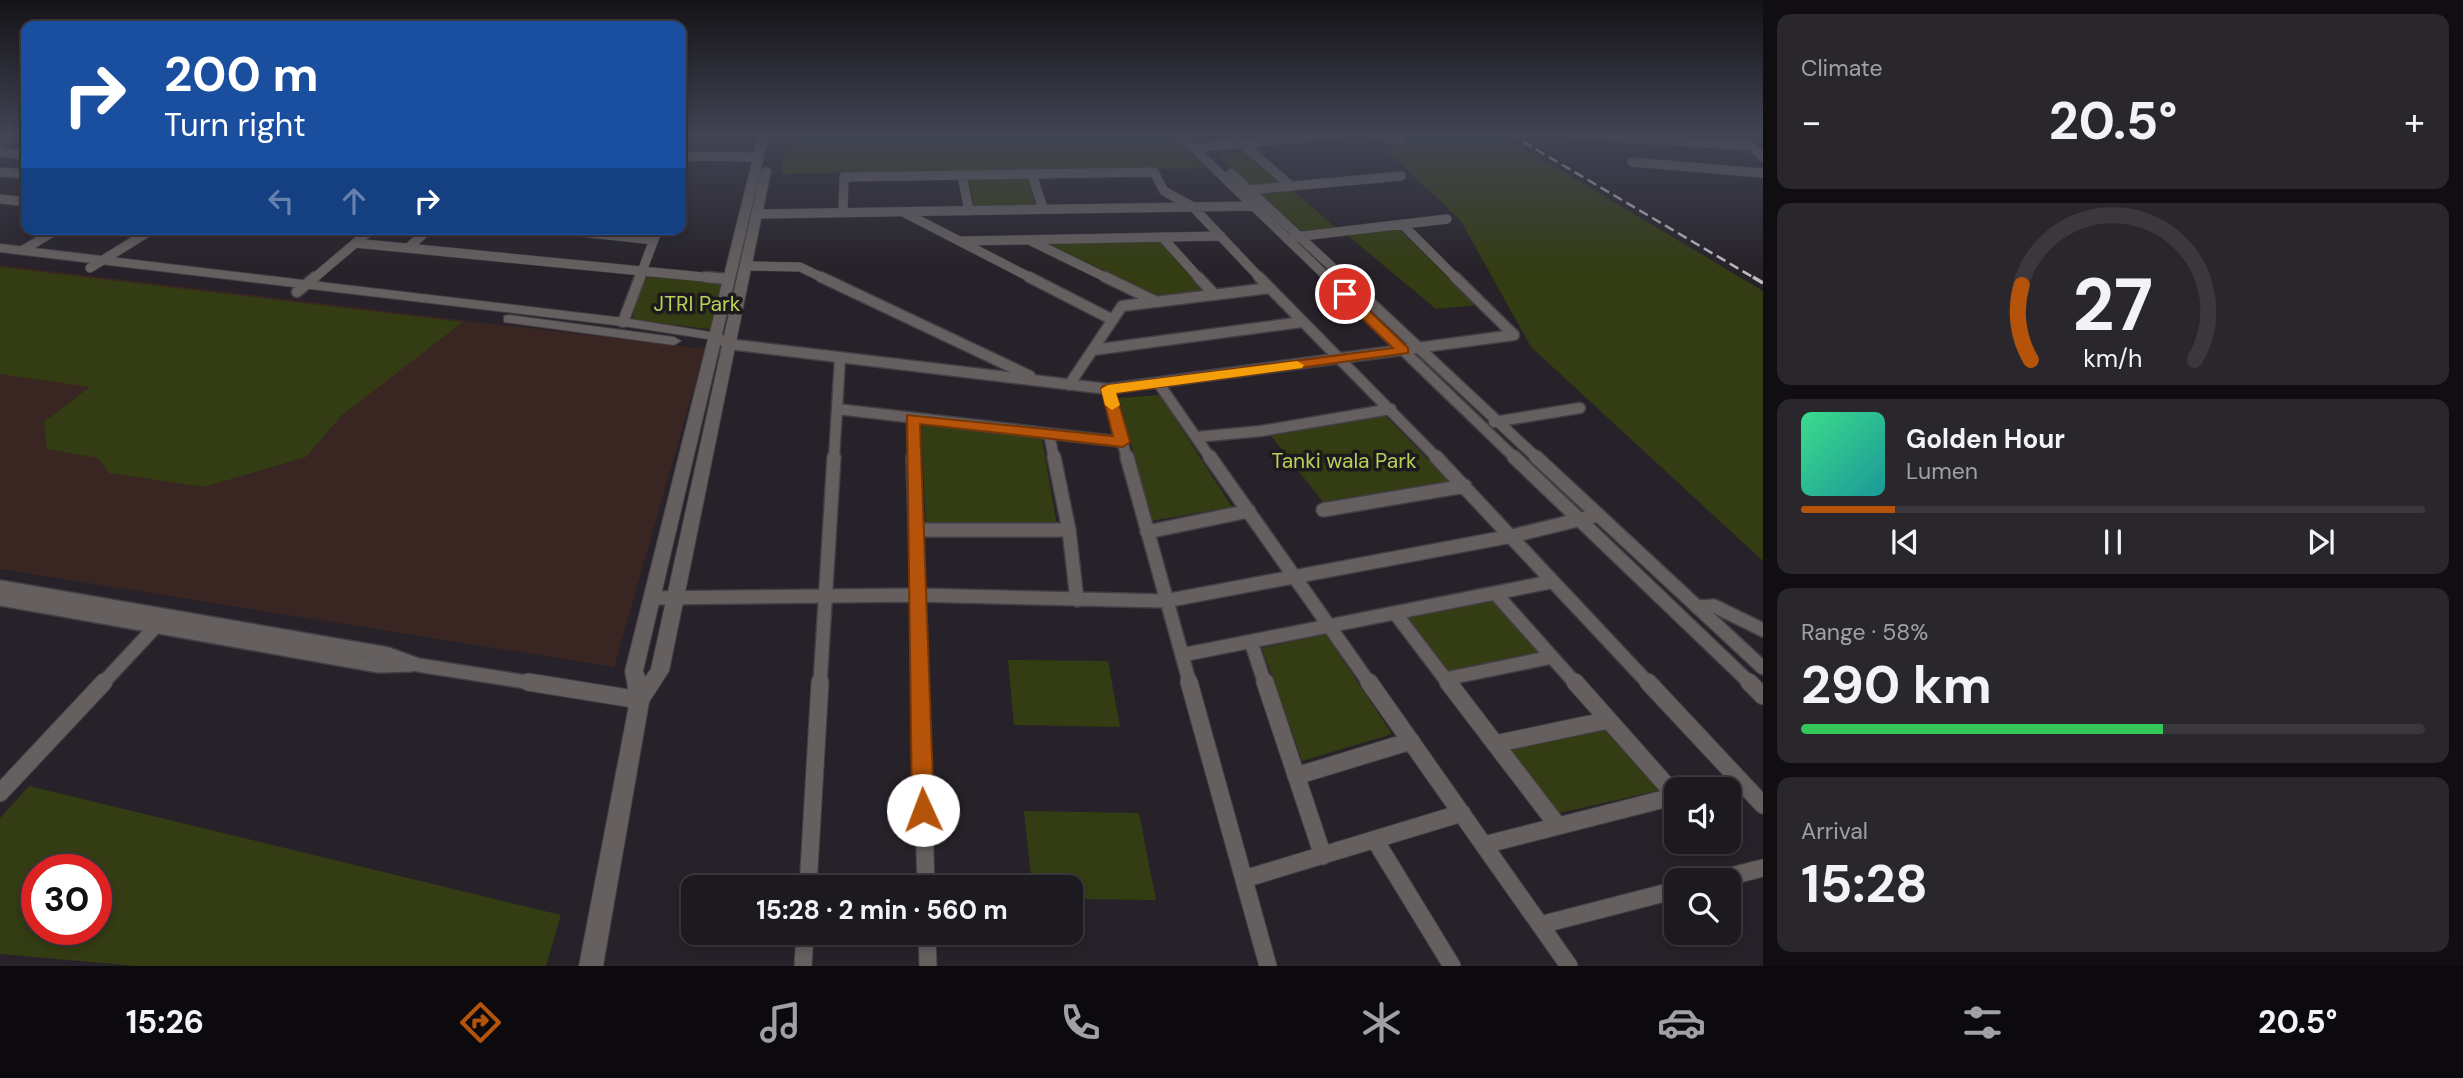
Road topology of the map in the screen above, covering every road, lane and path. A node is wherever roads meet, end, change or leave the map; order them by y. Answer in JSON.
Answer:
{"nodes":[{"id":1,"x":752,"y":179,"type":"edge"},
{"id":2,"x":763,"y":179,"type":"edge"},
{"id":3,"x":844,"y":179,"type":"edge"},
{"id":4,"x":963,"y":179,"type":"edge"},
{"id":5,"x":1033,"y":179,"type":"edge"},
{"id":6,"x":1158,"y":179,"type":"edge"},
{"id":7,"x":1228,"y":179,"type":"edge"},
{"id":8,"x":1236,"y":179,"type":"edge"},
{"id":9,"x":1283,"y":179,"type":"edge"},
{"id":10,"x":1367,"y":179,"type":"edge"},
{"id":11,"x":1291,"y":186,"type":"junction"},
{"id":12,"x":1249,"y":190,"type":"junction"},
{"id":13,"x":0,"y":199,"type":"edge"},
{"id":14,"x":21,"y":201,"type":"edge"},
{"id":15,"x":1254,"y":206,"type":"junction"},
{"id":16,"x":1193,"y":207,"type":"junction"},
{"id":17,"x":1042,"y":209,"type":"junction"},
{"id":18,"x":969,"y":211,"type":"junction"},
{"id":19,"x":843,"y":212,"type":"junction"},
{"id":20,"x":902,"y":212,"type":"junction"},
{"id":21,"x":756,"y":214,"type":"junction"},
{"id":22,"x":1447,"y":219,"type":"dead end"},
{"id":23,"x":1402,"y":224,"type":"junction"},
{"id":24,"x":48,"y":235,"type":"edge"},
{"id":25,"x":132,"y":235,"type":"edge"},
{"id":26,"x":143,"y":235,"type":"edge"},
{"id":27,"x":365,"y":235,"type":"edge"},
{"id":28,"x":422,"y":235,"type":"edge"},
{"id":29,"x":621,"y":235,"type":"edge"},
{"id":30,"x":656,"y":235,"type":"edge"},
{"id":31,"x":1221,"y":236,"type":"junction"},
{"id":32,"x":1299,"y":236,"type":"junction"},
{"id":33,"x":1162,"y":237,"type":"junction"},
{"id":34,"x":1286,"y":237,"type":"junction"},
{"id":35,"x":654,"y":240,"type":"junction"},
{"id":36,"x":1030,"y":240,"type":"junction"},
{"id":37,"x":961,"y":242,"type":"junction"},
{"id":38,"x":355,"y":243,"type":"junction"},
{"id":39,"x":0,"y":247,"type":"edge"},
{"id":40,"x":408,"y":248,"type":"junction"},
{"id":41,"x":23,"y":250,"type":"junction"},
{"id":42,"x":0,"y":258,"type":"edge"},
{"id":43,"x":97,"y":262,"type":"junction"},
{"id":44,"x":746,"y":266,"type":"junction"},
{"id":45,"x":639,"y":273,"type":"junction"},
{"id":46,"x":727,"y":279,"type":"junction"},
{"id":47,"x":302,"y":288,"type":"junction"},
{"id":48,"x":1270,"y":288,"type":"junction"},
{"id":49,"x":1215,"y":295,"type":"junction"},
{"id":50,"x":1157,"y":302,"type":"junction"},
{"id":51,"x":1113,"y":320,"type":"junction"},
{"id":52,"x":623,"y":322,"type":"junction"},
{"id":53,"x":1302,"y":322,"type":"junction"},
{"id":54,"x":720,"y":342,"type":"junction"},
{"id":55,"x":1420,"y":348,"type":"junction"},
{"id":56,"x":1093,"y":350,"type":"junction"},
{"id":57,"x":1403,"y":351,"type":"junction"},
{"id":58,"x":840,"y":358,"type":"junction"},
{"id":59,"x":1342,"y":359,"type":"junction"},
{"id":60,"x":1040,"y":381,"type":"junction"},
{"id":61,"x":1159,"y":384,"type":"junction"},
{"id":62,"x":1069,"y":385,"type":"junction"},
{"id":63,"x":1108,"y":389,"type":"junction"},
{"id":64,"x":1580,"y":408,"type":"dead end"},
{"id":65,"x":837,"y":409,"type":"junction"},
{"id":66,"x":1391,"y":409,"type":"junction"},
{"id":67,"x":912,"y":418,"type":"junction"},
{"id":68,"x":1497,"y":421,"type":"junction"},
{"id":69,"x":1479,"y":424,"type":"junction"},
{"id":70,"x":1049,"y":434,"type":"junction"},
{"id":71,"x":1197,"y":437,"type":"junction"},
{"id":72,"x":1123,"y":442,"type":"junction"},
{"id":73,"x":1465,"y":486,"type":"junction"},
{"id":74,"x":1322,"y":510,"type":"dead end"},
{"id":75,"x":1249,"y":511,"type":"junction"},
{"id":76,"x":1598,"y":514,"type":"junction"},
{"id":77,"x":1577,"y":518,"type":"junction"},
{"id":78,"x":915,"y":530,"type":"junction"},
{"id":79,"x":1069,"y":530,"type":"junction"},
{"id":80,"x":1147,"y":531,"type":"junction"},
{"id":81,"x":1512,"y":536,"type":"junction"},
{"id":82,"x":1295,"y":577,"type":"junction"},
{"id":83,"x":1550,"y":582,"type":"junction"},
{"id":84,"x":0,"y":587,"type":"edge"},
{"id":85,"x":1495,"y":593,"type":"junction"},
{"id":86,"x":826,"y":595,"type":"junction"},
{"id":87,"x":917,"y":595,"type":"junction"},
{"id":88,"x":675,"y":596,"type":"junction"},
{"id":89,"x":652,"y":598,"type":"junction"},
{"id":90,"x":0,"y":599,"type":"edge"},
{"id":91,"x":1077,"y":600,"type":"junction"},
{"id":92,"x":1165,"y":601,"type":"junction"},
{"id":93,"x":1697,"y":607,"type":"junction"},
{"id":94,"x":1395,"y":613,"type":"junction"},
{"id":95,"x":161,"y":621,"type":"junction"},
{"id":96,"x":1330,"y":627,"type":"junction"},
{"id":97,"x":1763,"y":630,"type":"edge"},
{"id":98,"x":1251,"y":642,"type":"junction"},
{"id":99,"x":1181,"y":655,"type":"junction"},
{"id":100,"x":1552,"y":657,"type":"junction"},
{"id":101,"x":1763,"y":668,"type":"edge"},
{"id":102,"x":1446,"y":679,"type":"junction"},
{"id":103,"x":1763,"y":696,"type":"edge"},
{"id":104,"x":640,"y":700,"type":"junction"},
{"id":105,"x":1608,"y":720,"type":"junction"},
{"id":106,"x":1410,"y":741,"type":"junction"},
{"id":107,"x":1495,"y":744,"type":"junction"},
{"id":108,"x":1296,"y":776,"type":"junction"},
{"id":109,"x":1737,"y":777,"type":"edge"},
{"id":110,"x":1741,"y":781,"type":"edge"},
{"id":111,"x":1664,"y":783,"type":"edge"},
{"id":112,"x":0,"y":793,"type":"edge"},
{"id":113,"x":1664,"y":799,"type":"edge"},
{"id":114,"x":1763,"y":804,"type":"edge"},
{"id":115,"x":1462,"y":813,"type":"junction"},
{"id":116,"x":1558,"y":826,"type":"junction"},
{"id":117,"x":1375,"y":840,"type":"junction"},
{"id":118,"x":1484,"y":845,"type":"junction"},
{"id":119,"x":1323,"y":856,"type":"junction"},
{"id":120,"x":1763,"y":868,"type":"edge"},
{"id":121,"x":1741,"y":874,"type":"edge"},
{"id":122,"x":809,"y":875,"type":"edge"},
{"id":123,"x":926,"y":875,"type":"edge"},
{"id":124,"x":1244,"y":880,"type":"junction"},
{"id":125,"x":1664,"y":893,"type":"edge"},
{"id":126,"x":1540,"y":925,"type":"junction"},
{"id":127,"x":804,"y":945,"type":"edge"},
{"id":128,"x":927,"y":945,"type":"edge"},
{"id":129,"x":591,"y":966,"type":"edge"},
{"id":130,"x":803,"y":966,"type":"edge"},
{"id":131,"x":928,"y":966,"type":"edge"},
{"id":132,"x":1268,"y":966,"type":"edge"},
{"id":133,"x":1452,"y":966,"type":"edge"},
{"id":134,"x":1569,"y":966,"type":"edge"}],
"edges":[{"from":1,"to":46,"type":"street"},
{"from":2,"to":21,"type":"street"},
{"from":3,"to":19,"type":"street"},
{"from":4,"to":18,"type":"street"},
{"from":5,"to":17,"type":"street"},
{"from":6,"to":16,"type":"street"},
{"from":7,"to":15,"type":"street"},
{"from":8,"to":12,"type":"street"},
{"from":9,"to":11,"type":"street"},
{"from":10,"to":11,"type":"street"},
{"from":11,"to":12,"type":"street"},
{"from":12,"to":32,"type":"street"},
{"from":13,"to":14,"type":"street"},
{"from":15,"to":16,"type":"street"},
{"from":15,"to":34,"type":"street"},
{"from":16,"to":17,"type":"street"},
{"from":16,"to":31,"type":"street"},
{"from":17,"to":18,"type":"street"},
{"from":18,"to":20,"type":"street"},
{"from":19,"to":20,"type":"street"},
{"from":19,"to":21,"type":"street"},
{"from":20,"to":37,"type":"street"},
{"from":21,"to":44,"type":"street"},
{"from":22,"to":23,"type":"street"},
{"from":23,"to":32,"type":"street"},
{"from":23,"to":55,"type":"street"},
{"from":24,"to":41,"type":"street"},
{"from":25,"to":43,"type":"street"},
{"from":26,"to":43,"type":"street"},
{"from":27,"to":38,"type":"street"},
{"from":28,"to":40,"type":"street"},
{"from":29,"to":35,"type":"street"},
{"from":30,"to":35,"type":"street"},
{"from":31,"to":33,"type":"street"},
{"from":31,"to":48,"type":"street"},
{"from":32,"to":34,"type":"street"},
{"from":32,"to":55,"type":"street"},
{"from":33,"to":36,"type":"street"},
{"from":33,"to":49,"type":"street"},
{"from":34,"to":57,"type":"street"},
{"from":35,"to":45,"type":"street"},
{"from":36,"to":37,"type":"street"},
{"from":36,"to":50,"type":"street"},
{"from":37,"to":51,"type":"street"},
{"from":38,"to":40,"type":"street"},
{"from":38,"to":47,"type":"street"},
{"from":39,"to":41,"type":"street"},
{"from":40,"to":45,"type":"street"},
{"from":41,"to":43,"type":"street"},
{"from":42,"to":43,"type":"street"},
{"from":43,"to":47,"type":"street"},
{"from":43,"to":47,"type":"street"},
{"from":44,"to":54,"type":"street"},
{"from":44,"to":60,"type":"street"},
{"from":45,"to":46,"type":"street"},
{"from":45,"to":52,"type":"street"},
{"from":46,"to":54,"type":"street"},
{"from":47,"to":52,"type":"street"},
{"from":47,"to":54,"type":"street"},
{"from":48,"to":49,"type":"street"},
{"from":48,"to":53,"type":"street"},
{"from":49,"to":50,"type":"street"},
{"from":50,"to":51,"type":"street"},
{"from":51,"to":56,"type":"street"},
{"from":52,"to":54,"type":"street"},
{"from":53,"to":56,"type":"street"},
{"from":53,"to":59,"type":"street"},
{"from":54,"to":58,"type":"street"},
{"from":54,"to":88,"type":"street"},
{"from":54,"to":89,"type":"street"},
{"from":55,"to":57,"type":"street"},
{"from":55,"to":68,"type":"street"},
{"from":56,"to":62,"type":"street"},
{"from":57,"to":59,"type":"street"},
{"from":57,"to":69,"type":"street"},
{"from":58,"to":60,"type":"street"},
{"from":58,"to":65,"type":"street"},
{"from":59,"to":61,"type":"street"},
{"from":59,"to":66,"type":"street"},
{"from":60,"to":62,"type":"street"},
{"from":61,"to":63,"type":"street"},
{"from":61,"to":71,"type":"street"},
{"from":62,"to":63,"type":"street"},
{"from":63,"to":72,"type":"street"},
{"from":64,"to":68,"type":"street"},
{"from":65,"to":67,"type":"street"},
{"from":65,"to":86,"type":"street"},
{"from":66,"to":71,"type":"street"},
{"from":66,"to":73,"type":"street"},
{"from":67,"to":70,"type":"street"},
{"from":67,"to":78,"type":"street"},
{"from":68,"to":69,"type":"street"},
{"from":68,"to":76,"type":"street"},
{"from":69,"to":77,"type":"street"},
{"from":70,"to":72,"type":"street"},
{"from":70,"to":79,"type":"street"},
{"from":71,"to":75,"type":"street"},
{"from":72,"to":80,"type":"street"},
{"from":73,"to":74,"type":"street"},
{"from":73,"to":81,"type":"street"},
{"from":75,"to":80,"type":"street"},
{"from":75,"to":82,"type":"street"},
{"from":76,"to":77,"type":"street"},
{"from":76,"to":93,"type":"street"},
{"from":77,"to":81,"type":"street"},
{"from":77,"to":103,"type":"street"},
{"from":78,"to":79,"type":"street"},
{"from":78,"to":87,"type":"street"},
{"from":79,"to":91,"type":"street"},
{"from":80,"to":92,"type":"street"},
{"from":81,"to":82,"type":"street"},
{"from":81,"to":83,"type":"street"},
{"from":82,"to":92,"type":"street"},
{"from":82,"to":96,"type":"street"},
{"from":83,"to":85,"type":"street"},
{"from":83,"to":109,"type":"street"},
{"from":84,"to":95,"type":"street"},
{"from":85,"to":94,"type":"street"},
{"from":85,"to":100,"type":"street"},
{"from":86,"to":87,"type":"street"},
{"from":86,"to":88,"type":"street"},
{"from":86,"to":122,"type":"street"},
{"from":87,"to":91,"type":"street"},
{"from":87,"to":123,"type":"street"},
{"from":88,"to":89,"type":"street"},
{"from":88,"to":104,"type":"street"},
{"from":89,"to":104,"type":"street"},
{"from":90,"to":95,"type":"street"},
{"from":91,"to":92,"type":"street"},
{"from":92,"to":99,"type":"street"},
{"from":93,"to":97,"type":"street"},
{"from":93,"to":101,"type":"street"},
{"from":94,"to":96,"type":"street"},
{"from":94,"to":102,"type":"street"},
{"from":95,"to":104,"type":"street"},
{"from":95,"to":112,"type":"street"},
{"from":96,"to":98,"type":"street"},
{"from":96,"to":106,"type":"street"},
{"from":98,"to":99,"type":"street"},
{"from":98,"to":108,"type":"street"},
{"from":99,"to":124,"type":"street"},
{"from":100,"to":102,"type":"street"},
{"from":100,"to":105,"type":"street"},
{"from":102,"to":107,"type":"street"},
{"from":104,"to":129,"type":"street"},
{"from":105,"to":107,"type":"street"},
{"from":105,"to":111,"type":"street"},
{"from":106,"to":108,"type":"street"},
{"from":106,"to":115,"type":"street"},
{"from":107,"to":116,"type":"street"},
{"from":108,"to":119,"type":"street"},
{"from":110,"to":114,"type":"street"},
{"from":113,"to":116,"type":"street"},
{"from":115,"to":117,"type":"street"},
{"from":115,"to":118,"type":"street"},
{"from":116,"to":118,"type":"street"},
{"from":117,"to":119,"type":"street"},
{"from":117,"to":133,"type":"street"},
{"from":118,"to":126,"type":"street"},
{"from":119,"to":124,"type":"street"},
{"from":120,"to":121,"type":"street"},
{"from":124,"to":132,"type":"street"},
{"from":125,"to":126,"type":"street"},
{"from":126,"to":134,"type":"street"},
{"from":127,"to":130,"type":"street"},
{"from":128,"to":131,"type":"street"}]}
